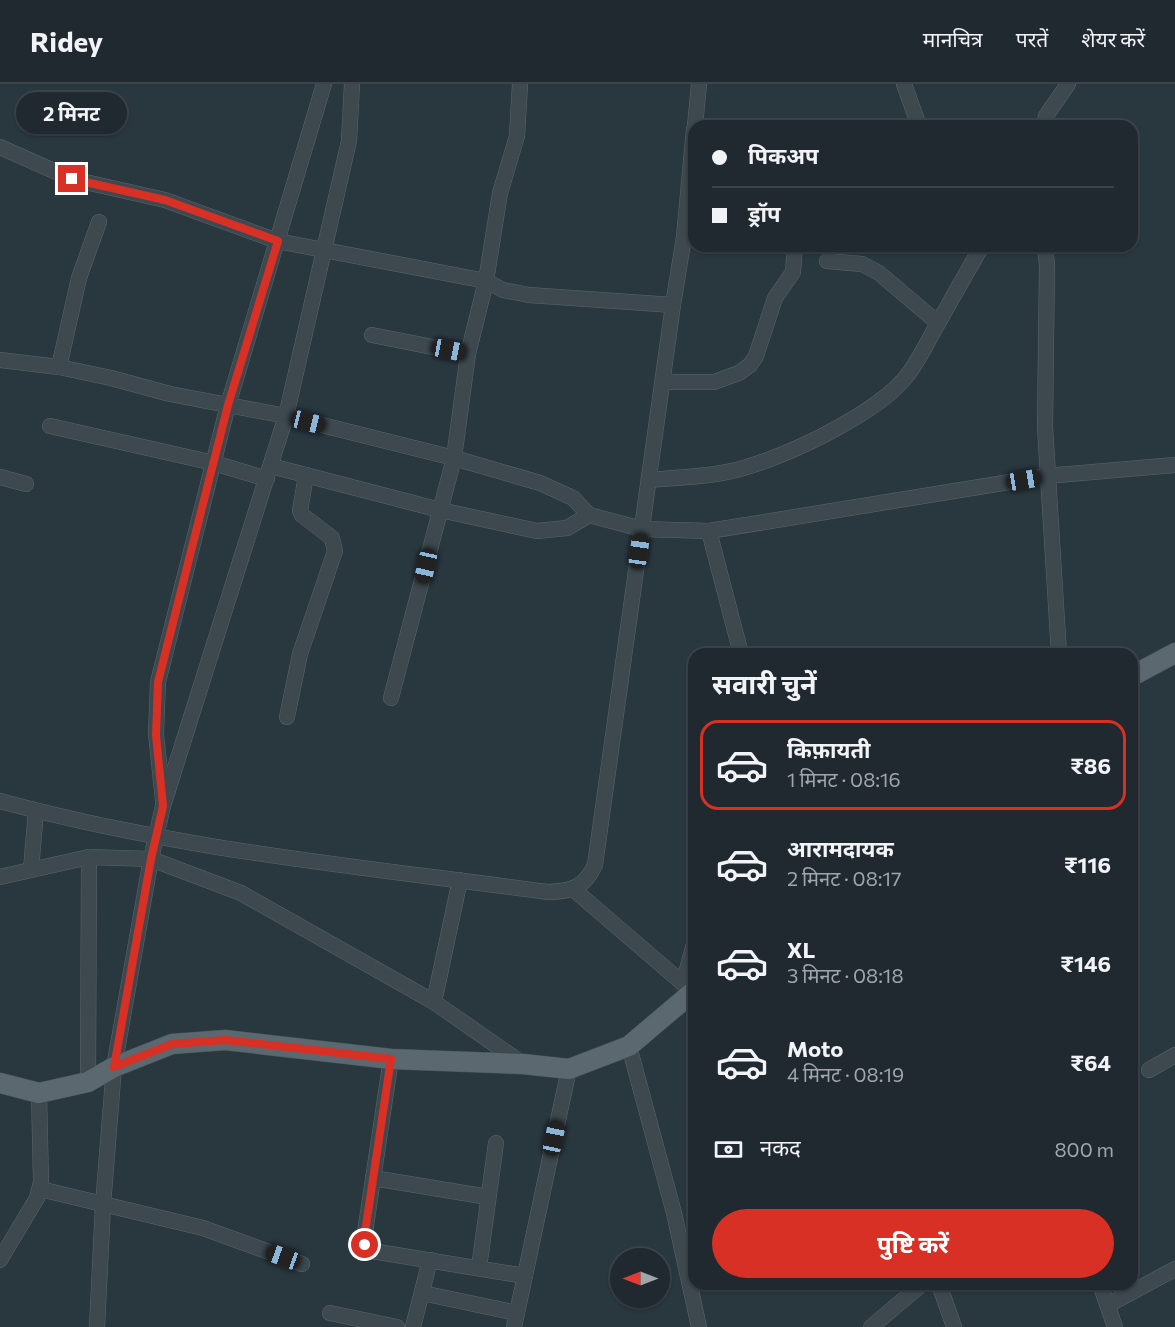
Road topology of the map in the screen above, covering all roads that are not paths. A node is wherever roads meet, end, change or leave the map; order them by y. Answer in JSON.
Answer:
{"nodes":[{"id":1,"x":324,"y":84,"type":"edge"},
{"id":2,"x":352,"y":84,"type":"edge"},
{"id":3,"x":520,"y":84,"type":"edge"},
{"id":4,"x":699,"y":84,"type":"edge"},
{"id":5,"x":904,"y":84,"type":"edge"},
{"id":6,"x":1068,"y":84,"type":"edge"},
{"id":7,"x":696,"y":120,"type":"edge"},
{"id":8,"x":917,"y":120,"type":"edge"},
{"id":9,"x":1045,"y":120,"type":"edge"},
{"id":10,"x":0,"y":147,"type":"edge"},
{"id":11,"x":688,"y":197,"type":"edge"},
{"id":12,"x":99,"y":222,"type":"dead end"},
{"id":13,"x":278,"y":241,"type":"junction"},
{"id":14,"x":324,"y":250,"type":"junction"},
{"id":15,"x":795,"y":252,"type":"edge"},
{"id":16,"x":979,"y":252,"type":"edge"},
{"id":17,"x":1046,"y":252,"type":"edge"},
{"id":18,"x":827,"y":261,"type":"dead end"},
{"id":19,"x":486,"y":281,"type":"junction"},
{"id":20,"x":673,"y":305,"type":"junction"},
{"id":21,"x":938,"y":323,"type":"junction"},
{"id":22,"x":372,"y":335,"type":"dead end"},
{"id":23,"x":468,"y":354,"type":"junction"},
{"id":24,"x":0,"y":360,"type":"edge"},
{"id":25,"x":59,"y":367,"type":"junction"},
{"id":26,"x":664,"y":382,"type":"junction"},
{"id":27,"x":228,"y":405,"type":"junction"},
{"id":28,"x":286,"y":416,"type":"junction"},
{"id":29,"x":50,"y":426,"type":"dead end"},
{"id":30,"x":454,"y":458,"type":"junction"},
{"id":31,"x":214,"y":463,"type":"junction"},
{"id":32,"x":1175,"y":465,"type":"edge"},
{"id":33,"x":269,"y":473,"type":"junction"},
{"id":34,"x":306,"y":475,"type":"junction"},
{"id":35,"x":1046,"y":476,"type":"junction"},
{"id":36,"x":0,"y":477,"type":"edge"},
{"id":37,"x":649,"y":480,"type":"junction"},
{"id":38,"x":26,"y":484,"type":"dead end"},
{"id":39,"x":440,"y":510,"type":"junction"},
{"id":40,"x":590,"y":515,"type":"junction"},
{"id":41,"x":642,"y":529,"type":"junction"},
{"id":42,"x":709,"y":531,"type":"junction"},
{"id":43,"x":739,"y":648,"type":"edge"},
{"id":44,"x":1059,"y":648,"type":"edge"},
{"id":45,"x":1175,"y":653,"type":"edge"},
{"id":46,"x":1138,"y":673,"type":"edge"},
{"id":47,"x":391,"y":698,"type":"dead end"},
{"id":48,"x":287,"y":717,"type":"dead end"},
{"id":49,"x":0,"y":801,"type":"edge"},
{"id":50,"x":163,"y":806,"type":"junction"},
{"id":51,"x":36,"y":811,"type":"junction"},
{"id":52,"x":157,"y":836,"type":"junction"},
{"id":53,"x":88,"y":857,"type":"junction"},
{"id":54,"x":151,"y":859,"type":"junction"},
{"id":55,"x":31,"y":869,"type":"junction"},
{"id":56,"x":0,"y":877,"type":"edge"},
{"id":57,"x":460,"y":880,"type":"junction"},
{"id":58,"x":573,"y":889,"type":"junction"},
{"id":59,"x":688,"y":987,"type":"edge"},
{"id":60,"x":688,"y":991,"type":"edge"},
{"id":61,"x":434,"y":1002,"type":"junction"},
{"id":62,"x":629,"y":1046,"type":"junction"},
{"id":63,"x":1175,"y":1055,"type":"edge"},
{"id":64,"x":391,"y":1059,"type":"junction"},
{"id":65,"x":523,"y":1064,"type":"junction"},
{"id":66,"x":114,"y":1067,"type":"junction"},
{"id":67,"x":569,"y":1069,"type":"junction"},
{"id":68,"x":1149,"y":1070,"type":"dead end"},
{"id":69,"x":88,"y":1082,"type":"junction"},
{"id":70,"x":0,"y":1083,"type":"edge"},
{"id":71,"x":39,"y":1093,"type":"junction"},
{"id":72,"x":496,"y":1143,"type":"dead end"},
{"id":73,"x":373,"y":1179,"type":"junction"},
{"id":74,"x":40,"y":1189,"type":"junction"},
{"id":75,"x":488,"y":1197,"type":"junction"},
{"id":76,"x":103,"y":1205,"type":"junction"},
{"id":77,"x":0,"y":1260,"type":"edge"},
{"id":78,"x":430,"y":1260,"type":"junction"},
{"id":79,"x":302,"y":1264,"type":"dead end"},
{"id":80,"x":479,"y":1268,"type":"junction"},
{"id":81,"x":1175,"y":1269,"type":"edge"},
{"id":82,"x":525,"y":1276,"type":"junction"},
{"id":83,"x":688,"y":1277,"type":"edge"},
{"id":84,"x":1138,"y":1289,"type":"edge"},
{"id":85,"x":691,"y":1290,"type":"edge"},
{"id":86,"x":915,"y":1290,"type":"edge"},
{"id":87,"x":941,"y":1290,"type":"edge"},
{"id":88,"x":1102,"y":1290,"type":"edge"},
{"id":89,"x":1136,"y":1290,"type":"edge"},
{"id":90,"x":422,"y":1293,"type":"junction"},
{"id":91,"x":1108,"y":1305,"type":"junction"},
{"id":92,"x":330,"y":1312,"type":"dead end"},
{"id":93,"x":515,"y":1320,"type":"edge"},
{"id":94,"x":97,"y":1327,"type":"edge"},
{"id":95,"x":397,"y":1327,"type":"edge"},
{"id":96,"x":413,"y":1327,"type":"edge"},
{"id":97,"x":699,"y":1327,"type":"edge"},
{"id":98,"x":871,"y":1327,"type":"edge"},
{"id":99,"x":954,"y":1327,"type":"edge"},
{"id":100,"x":1115,"y":1327,"type":"edge"}],
"edges":[{"from":1,"to":13,"type":"street"},
{"from":2,"to":14,"type":"street"},
{"from":3,"to":19,"type":"street"},
{"from":4,"to":7,"type":"street"},
{"from":5,"to":8,"type":"street"},
{"from":6,"to":9,"type":"street"},
{"from":10,"to":13,"type":"street"},
{"from":11,"to":20,"type":"street"},
{"from":12,"to":25,"type":"street"},
{"from":13,"to":14,"type":"street"},
{"from":13,"to":27,"type":"street"},
{"from":14,"to":19,"type":"street"},
{"from":14,"to":28,"type":"street"},
{"from":15,"to":26,"type":"street"},
{"from":16,"to":21,"type":"street"},
{"from":17,"to":35,"type":"street"},
{"from":18,"to":21,"type":"street"},
{"from":19,"to":20,"type":"street"},
{"from":19,"to":23,"type":"street"},
{"from":20,"to":26,"type":"street"},
{"from":21,"to":37,"type":"street"},
{"from":22,"to":23,"type":"street"},
{"from":23,"to":30,"type":"street"},
{"from":24,"to":25,"type":"street"},
{"from":25,"to":27,"type":"street"},
{"from":26,"to":37,"type":"street"},
{"from":27,"to":28,"type":"street"},
{"from":27,"to":31,"type":"street"},
{"from":28,"to":30,"type":"street"},
{"from":28,"to":33,"type":"street"},
{"from":29,"to":31,"type":"street"},
{"from":30,"to":39,"type":"street"},
{"from":30,"to":40,"type":"street"},
{"from":31,"to":33,"type":"street"},
{"from":31,"to":50,"type":"street"},
{"from":32,"to":35,"type":"street"},
{"from":33,"to":34,"type":"street"},
{"from":33,"to":50,"type":"street"},
{"from":34,"to":39,"type":"street"},
{"from":34,"to":48,"type":"street"},
{"from":35,"to":42,"type":"street"},
{"from":35,"to":44,"type":"street"},
{"from":36,"to":38,"type":"street"},
{"from":37,"to":41,"type":"street"},
{"from":39,"to":40,"type":"street"},
{"from":39,"to":47,"type":"street"},
{"from":40,"to":41,"type":"street"},
{"from":41,"to":42,"type":"street"},
{"from":41,"to":58,"type":"street"},
{"from":42,"to":43,"type":"street"},
{"from":45,"to":46,"type":"main road"},
{"from":49,"to":51,"type":"street"},
{"from":50,"to":52,"type":"street"},
{"from":51,"to":52,"type":"street"},
{"from":51,"to":55,"type":"street"},
{"from":52,"to":54,"type":"street"},
{"from":52,"to":57,"type":"street"},
{"from":53,"to":54,"type":"street"},
{"from":53,"to":55,"type":"street"},
{"from":53,"to":69,"type":"street"},
{"from":54,"to":61,"type":"street"},
{"from":54,"to":66,"type":"street"},
{"from":55,"to":56,"type":"street"},
{"from":57,"to":58,"type":"street"},
{"from":57,"to":61,"type":"street"},
{"from":58,"to":59,"type":"street"},
{"from":60,"to":62,"type":"main road"},
{"from":61,"to":65,"type":"street"},
{"from":62,"to":67,"type":"main road"},
{"from":62,"to":83,"type":"street"},
{"from":63,"to":68,"type":"street"},
{"from":64,"to":65,"type":"main road"},
{"from":64,"to":66,"type":"main road"},
{"from":64,"to":73,"type":"street"},
{"from":65,"to":67,"type":"main road"},
{"from":66,"to":69,"type":"main road"},
{"from":66,"to":76,"type":"street"},
{"from":67,"to":82,"type":"street"},
{"from":69,"to":71,"type":"main road"},
{"from":70,"to":71,"type":"main road"},
{"from":71,"to":74,"type":"street"},
{"from":72,"to":75,"type":"street"},
{"from":73,"to":75,"type":"street"},
{"from":73,"to":78,"type":"street"},
{"from":74,"to":76,"type":"street"},
{"from":74,"to":77,"type":"street"},
{"from":75,"to":80,"type":"street"},
{"from":76,"to":79,"type":"street"},
{"from":76,"to":94,"type":"street"},
{"from":78,"to":80,"type":"street"},
{"from":78,"to":90,"type":"street"},
{"from":80,"to":82,"type":"street"},
{"from":81,"to":84,"type":"street"},
{"from":82,"to":93,"type":"street"},
{"from":85,"to":97,"type":"street"},
{"from":86,"to":98,"type":"street"},
{"from":87,"to":99,"type":"street"},
{"from":88,"to":91,"type":"street"},
{"from":89,"to":91,"type":"street"},
{"from":90,"to":93,"type":"street"},
{"from":90,"to":96,"type":"street"},
{"from":91,"to":100,"type":"street"},
{"from":92,"to":95,"type":"street"}]}
